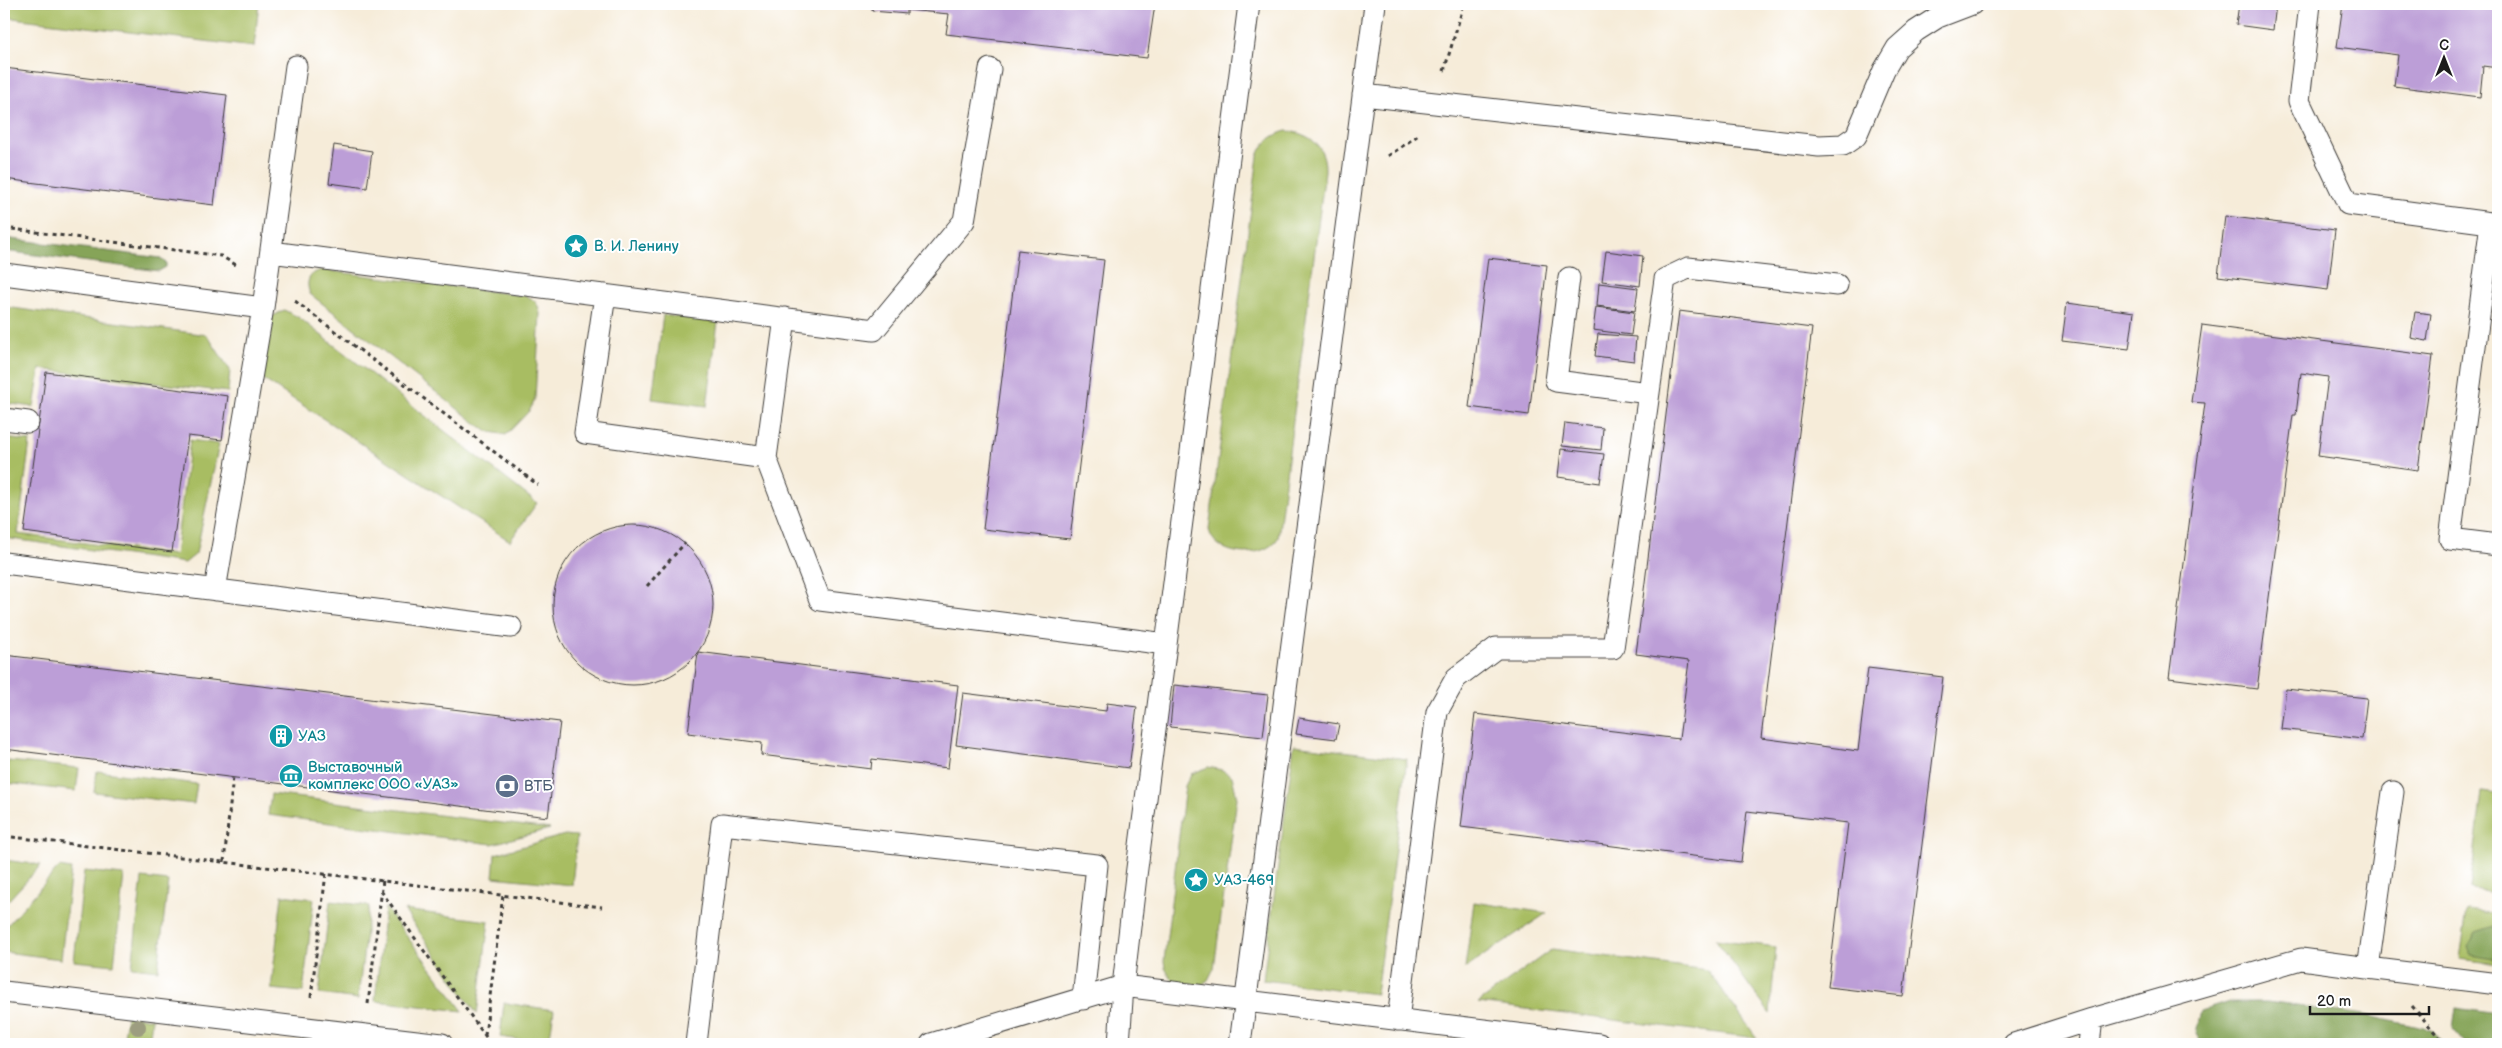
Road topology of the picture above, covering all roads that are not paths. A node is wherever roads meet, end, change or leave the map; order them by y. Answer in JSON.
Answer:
{"nodes":[{"id":1,"x":1249,"y":4,"type":"edge"},
{"id":2,"x":1375,"y":4,"type":"edge"},
{"id":3,"x":1972,"y":4,"type":"edge"},
{"id":4,"x":2310,"y":4,"type":"edge"},
{"id":5,"x":296,"y":66,"type":"dead end"},
{"id":6,"x":990,"y":69,"type":"dead end"},
{"id":7,"x":1363,"y":95,"type":"junction"},
{"id":8,"x":2494,"y":223,"type":"edge"},
{"id":9,"x":271,"y":252,"type":"junction"},
{"id":10,"x":4,"y":274,"type":"edge"},
{"id":11,"x":1568,"y":278,"type":"dead end"},
{"id":12,"x":1837,"y":285,"type":"dead end"},
{"id":13,"x":605,"y":295,"type":"junction"},
{"id":14,"x":263,"y":308,"type":"junction"},
{"id":15,"x":785,"y":318,"type":"junction"},
{"id":16,"x":1649,"y":393,"type":"junction"},
{"id":17,"x":4,"y":419,"type":"edge"},
{"id":18,"x":28,"y":422,"type":"dead end"},
{"id":19,"x":766,"y":458,"type":"junction"},
{"id":20,"x":2498,"y":545,"type":"edge"},
{"id":21,"x":4,"y":563,"type":"edge"},
{"id":22,"x":215,"y":590,"type":"junction"},
{"id":23,"x":511,"y":627,"type":"dead end"},
{"id":24,"x":1166,"y":644,"type":"junction"},
{"id":25,"x":2392,"y":792,"type":"dead end"},
{"id":26,"x":2368,"y":968,"type":"junction"},
{"id":27,"x":2498,"y":984,"type":"edge"},
{"id":28,"x":1123,"y":986,"type":"junction"},
{"id":29,"x":4,"y":992,"type":"edge"},
{"id":30,"x":1083,"y":999,"type":"junction"},
{"id":31,"x":1245,"y":1002,"type":"junction"},
{"id":32,"x":2092,"y":1019,"type":"junction"},
{"id":33,"x":1398,"y":1020,"type":"junction"},
{"id":34,"x":2053,"y":1037,"type":"edge"},
{"id":35,"x":442,"y":1044,"type":"edge"},
{"id":36,"x":696,"y":1044,"type":"edge"},
{"id":37,"x":931,"y":1044,"type":"edge"},
{"id":38,"x":1119,"y":1044,"type":"edge"},
{"id":39,"x":1240,"y":1044,"type":"edge"},
{"id":40,"x":1599,"y":1044,"type":"edge"},
{"id":41,"x":2014,"y":1044,"type":"edge"},
{"id":42,"x":2089,"y":1044,"type":"edge"}],
"edges":[{"from":1,"to":24,"type":"lane"},
{"from":2,"to":7,"type":"lane"},
{"from":3,"to":7,"type":"lane"},
{"from":4,"to":8,"type":"lane"},
{"from":5,"to":9,"type":"lane"},
{"from":6,"to":15,"type":"lane"},
{"from":7,"to":31,"type":"lane"},
{"from":8,"to":20,"type":"lane"},
{"from":9,"to":13,"type":"lane"},
{"from":9,"to":14,"type":"lane"},
{"from":10,"to":14,"type":"lane"},
{"from":11,"to":16,"type":"lane"},
{"from":12,"to":16,"type":"lane"},
{"from":13,"to":15,"type":"lane"},
{"from":13,"to":19,"type":"lane"},
{"from":14,"to":22,"type":"lane"},
{"from":15,"to":19,"type":"lane"},
{"from":16,"to":33,"type":"lane"},
{"from":17,"to":18,"type":"lane"},
{"from":19,"to":24,"type":"lane"},
{"from":21,"to":22,"type":"lane"},
{"from":22,"to":23,"type":"lane"},
{"from":24,"to":28,"type":"lane"},
{"from":25,"to":26,"type":"lane"},
{"from":26,"to":27,"type":"lane"},
{"from":26,"to":32,"type":"lane"},
{"from":28,"to":30,"type":"lane"},
{"from":28,"to":31,"type":"lane"},
{"from":28,"to":38,"type":"lane"},
{"from":29,"to":35,"type":"lane"},
{"from":30,"to":36,"type":"lane"},
{"from":30,"to":37,"type":"lane"},
{"from":31,"to":33,"type":"lane"},
{"from":31,"to":39,"type":"lane"},
{"from":32,"to":34,"type":"lane"},
{"from":32,"to":42,"type":"lane"},
{"from":33,"to":40,"type":"lane"},
{"from":34,"to":41,"type":"lane"}]}
